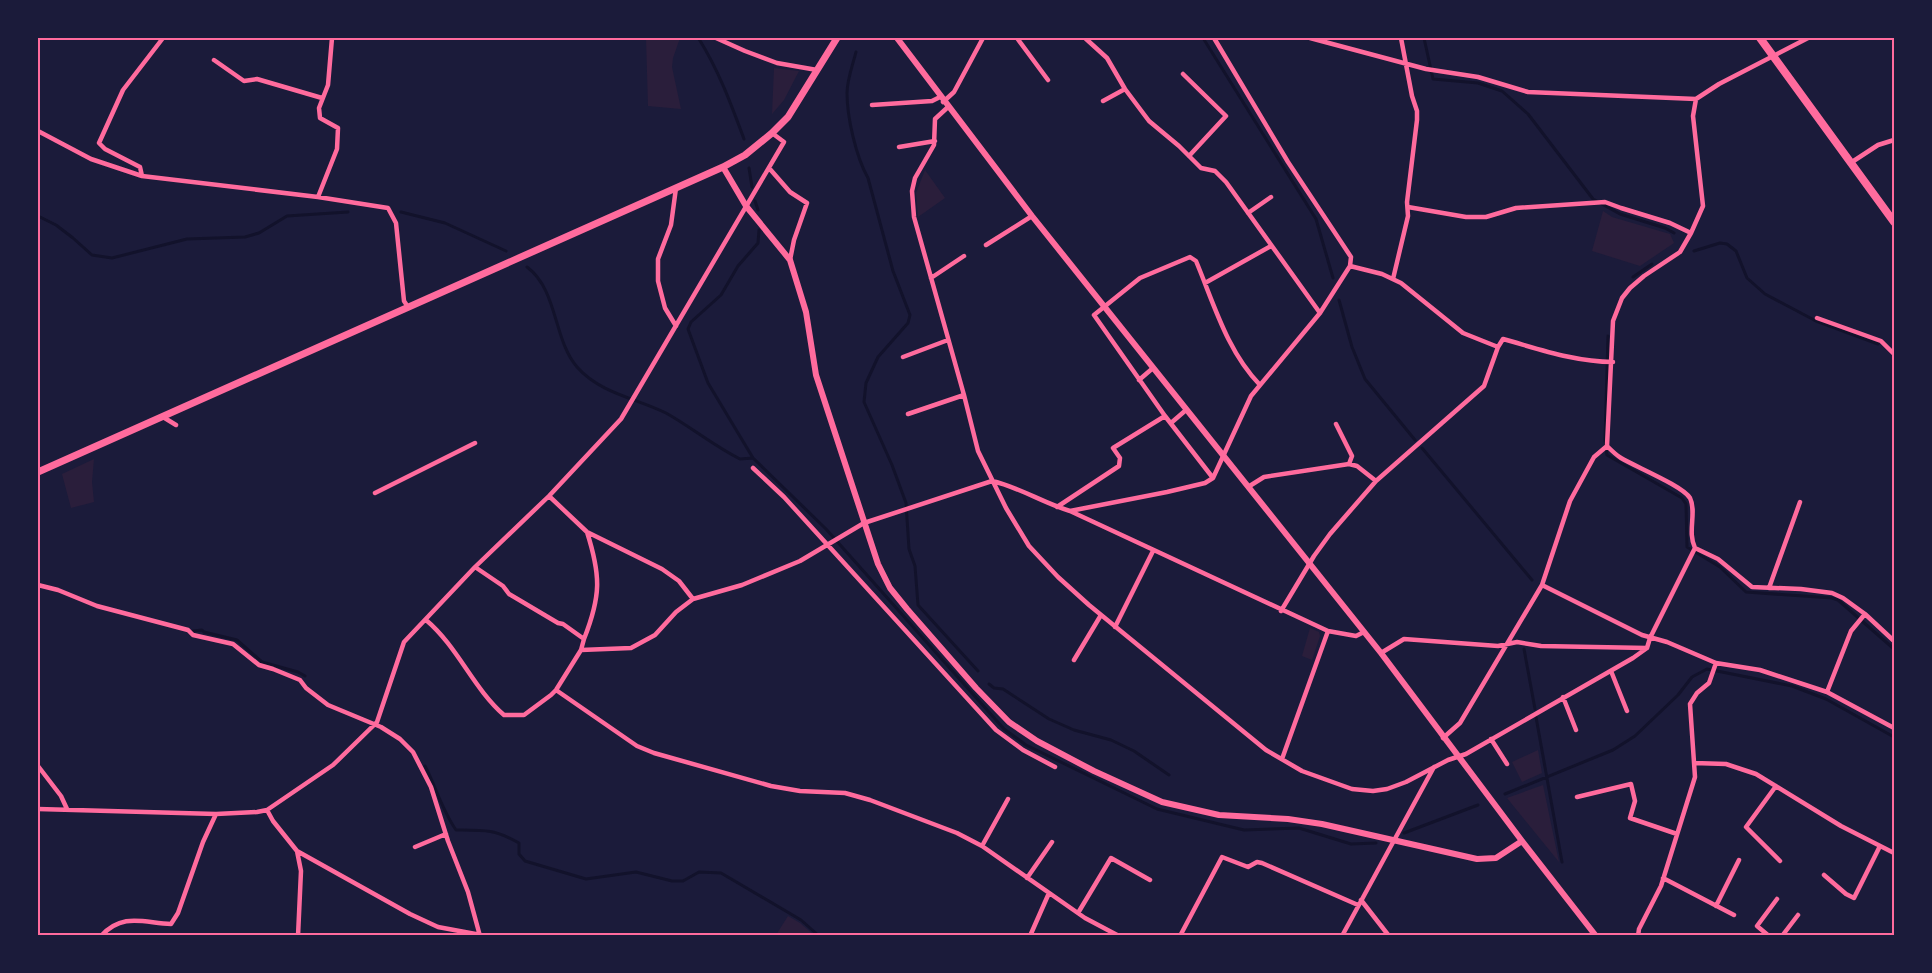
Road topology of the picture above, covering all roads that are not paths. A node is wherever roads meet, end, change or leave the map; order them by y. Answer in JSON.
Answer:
{"nodes":[{"id":1,"x":163,"y":38,"type":"edge"},
{"id":2,"x":332,"y":38,"type":"edge"},
{"id":3,"x":716,"y":38,"type":"edge"},
{"id":4,"x":837,"y":38,"type":"edge"},
{"id":5,"x":897,"y":38,"type":"edge"},
{"id":6,"x":983,"y":38,"type":"edge"},
{"id":7,"x":1017,"y":38,"type":"edge"},
{"id":8,"x":1085,"y":38,"type":"edge"},
{"id":9,"x":1214,"y":38,"type":"edge"},
{"id":10,"x":1310,"y":38,"type":"edge"},
{"id":11,"x":1401,"y":38,"type":"edge"},
{"id":12,"x":1760,"y":38,"type":"edge"},
{"id":13,"x":1808,"y":38,"type":"edge"},
{"id":14,"x":1773,"y":56,"type":"junction"},
{"id":15,"x":214,"y":60,"type":"dead end"},
{"id":16,"x":1405,"y":64,"type":"junction"},
{"id":17,"x":817,"y":70,"type":"junction"},
{"id":18,"x":1184,"y":74,"type":"dead end"},
{"id":19,"x":1048,"y":80,"type":"dead end"},
{"id":20,"x":1125,"y":88,"type":"junction"},
{"id":21,"x":322,"y":98,"type":"junction"},
{"id":22,"x":1696,"y":99,"type":"junction"},
{"id":23,"x":1103,"y":101,"type":"dead end"},
{"id":24,"x":944,"y":102,"type":"junction"},
{"id":25,"x":872,"y":105,"type":"dead end"},
{"id":26,"x":38,"y":131,"type":"edge"},
{"id":27,"x":772,"y":133,"type":"junction"},
{"id":28,"x":1894,"y":140,"type":"edge"},
{"id":29,"x":935,"y":141,"type":"junction"},
{"id":30,"x":899,"y":147,"type":"dead end"},
{"id":31,"x":1189,"y":156,"type":"junction"},
{"id":32,"x":1852,"y":162,"type":"junction"},
{"id":33,"x":723,"y":167,"type":"junction"},
{"id":34,"x":769,"y":168,"type":"junction"},
{"id":35,"x":142,"y":176,"type":"junction"},
{"id":36,"x":676,"y":188,"type":"junction"},
{"id":37,"x":318,"y":197,"type":"junction"},
{"id":38,"x":1270,"y":197,"type":"dead end"},
{"id":39,"x":746,"y":206,"type":"junction"},
{"id":40,"x":1407,"y":207,"type":"junction"},
{"id":41,"x":1248,"y":213,"type":"junction"},
{"id":42,"x":1032,"y":216,"type":"junction"},
{"id":43,"x":1894,"y":222,"type":"edge"},
{"id":44,"x":1691,"y":233,"type":"junction"},
{"id":45,"x":986,"y":245,"type":"dead end"},
{"id":46,"x":1271,"y":246,"type":"junction"},
{"id":47,"x":964,"y":256,"type":"dead end"},
{"id":48,"x":790,"y":260,"type":"junction"},
{"id":49,"x":1350,"y":266,"type":"junction"},
{"id":50,"x":931,"y":278,"type":"junction"},
{"id":51,"x":1393,"y":279,"type":"junction"},
{"id":52,"x":1205,"y":283,"type":"junction"},
{"id":53,"x":1104,"y":307,"type":"junction"},
{"id":54,"x":408,"y":308,"type":"junction"},
{"id":55,"x":1320,"y":313,"type":"junction"},
{"id":56,"x":1817,"y":318,"type":"dead end"},
{"id":57,"x":676,"y":326,"type":"junction"},
{"id":58,"x":948,"y":340,"type":"junction"},
{"id":59,"x":1498,"y":347,"type":"junction"},
{"id":60,"x":1894,"y":354,"type":"edge"},
{"id":61,"x":903,"y":357,"type":"dead end"},
{"id":62,"x":1613,"y":362,"type":"junction"},
{"id":63,"x":1153,"y":368,"type":"junction"},
{"id":64,"x":1139,"y":380,"type":"junction"},
{"id":65,"x":1260,"y":385,"type":"junction"},
{"id":66,"x":964,"y":395,"type":"junction"},
{"id":67,"x":1186,"y":410,"type":"junction"},
{"id":68,"x":908,"y":414,"type":"dead end"},
{"id":69,"x":163,"y":416,"type":"junction"},
{"id":70,"x":1165,"y":416,"type":"junction"},
{"id":71,"x":1171,"y":423,"type":"junction"},
{"id":72,"x":1335,"y":424,"type":"dead end"},
{"id":73,"x":176,"y":425,"type":"dead end"},
{"id":74,"x":475,"y":443,"type":"dead end"},
{"id":75,"x":1607,"y":446,"type":"junction"},
{"id":76,"x":1223,"y":456,"type":"junction"},
{"id":77,"x":1349,"y":464,"type":"junction"},
{"id":78,"x":753,"y":468,"type":"dead end"},
{"id":79,"x":38,"y":472,"type":"edge"},
{"id":80,"x":1213,"y":478,"type":"junction"},
{"id":81,"x":992,"y":481,"type":"junction"},
{"id":82,"x":1376,"y":481,"type":"junction"},
{"id":83,"x":1248,"y":487,"type":"junction"},
{"id":84,"x":375,"y":493,"type":"dead end"},
{"id":85,"x":549,"y":496,"type":"junction"},
{"id":86,"x":1800,"y":502,"type":"dead end"},
{"id":87,"x":1056,"y":507,"type":"junction"},
{"id":88,"x":1070,"y":511,"type":"junction"},
{"id":89,"x":864,"y":523,"type":"junction"},
{"id":90,"x":587,"y":532,"type":"junction"},
{"id":91,"x":829,"y":544,"type":"junction"},
{"id":92,"x":1695,"y":548,"type":"junction"},
{"id":93,"x":1153,"y":551,"type":"junction"},
{"id":94,"x":1309,"y":564,"type":"junction"},
{"id":95,"x":475,"y":567,"type":"junction"},
{"id":96,"x":38,"y":585,"type":"edge"},
{"id":97,"x":1542,"y":585,"type":"junction"},
{"id":98,"x":1769,"y":588,"type":"junction"},
{"id":99,"x":693,"y":599,"type":"junction"},
{"id":100,"x":1281,"y":611,"type":"junction"},
{"id":101,"x":1101,"y":615,"type":"junction"},
{"id":102,"x":1864,"y":615,"type":"junction"},
{"id":103,"x":426,"y":620,"type":"junction"},
{"id":104,"x":1115,"y":627,"type":"junction"},
{"id":105,"x":1328,"y":631,"type":"junction"},
{"id":106,"x":1364,"y":632,"type":"junction"},
{"id":107,"x":1650,"y":638,"type":"junction"},
{"id":108,"x":584,"y":639,"type":"junction"},
{"id":109,"x":1894,"y":640,"type":"edge"},
{"id":110,"x":1506,"y":644,"type":"junction"},
{"id":111,"x":1647,"y":648,"type":"junction"},
{"id":112,"x":581,"y":650,"type":"junction"},
{"id":113,"x":1381,"y":653,"type":"junction"},
{"id":114,"x":1074,"y":660,"type":"dead end"},
{"id":115,"x":1715,"y":664,"type":"junction"},
{"id":116,"x":1611,"y":671,"type":"junction"},
{"id":117,"x":556,"y":690,"type":"junction"},
{"id":118,"x":1827,"y":692,"type":"junction"},
{"id":119,"x":1563,"y":698,"type":"junction"},
{"id":120,"x":1627,"y":711,"type":"dead end"},
{"id":121,"x":374,"y":725,"type":"junction"},
{"id":122,"x":1894,"y":728,"type":"edge"},
{"id":123,"x":1576,"y":730,"type":"dead end"},
{"id":124,"x":1443,"y":738,"type":"junction"},
{"id":125,"x":1491,"y":738,"type":"junction"},
{"id":126,"x":1457,"y":756,"type":"junction"},
{"id":127,"x":1282,"y":759,"type":"junction"},
{"id":128,"x":1694,"y":763,"type":"junction"},
{"id":129,"x":1507,"y":764,"type":"dead end"},
{"id":130,"x":38,"y":766,"type":"edge"},
{"id":131,"x":1055,"y":767,"type":"dead end"},
{"id":132,"x":1434,"y":767,"type":"junction"},
{"id":133,"x":1776,"y":786,"type":"junction"},
{"id":134,"x":1577,"y":797,"type":"dead end"},
{"id":135,"x":1008,"y":799,"type":"dead end"},
{"id":136,"x":38,"y":808,"type":"edge"},
{"id":137,"x":67,"y":809,"type":"junction"},
{"id":138,"x":267,"y":810,"type":"junction"},
{"id":139,"x":216,"y":814,"type":"junction"},
{"id":140,"x":446,"y":834,"type":"junction"},
{"id":141,"x":1677,"y":834,"type":"junction"},
{"id":142,"x":1394,"y":840,"type":"junction"},
{"id":143,"x":1052,"y":842,"type":"dead end"},
{"id":144,"x":1522,"y":842,"type":"junction"},
{"id":145,"x":982,"y":846,"type":"junction"},
{"id":146,"x":1880,"y":846,"type":"junction"},
{"id":147,"x":415,"y":847,"type":"dead end"},
{"id":148,"x":297,"y":851,"type":"junction"},
{"id":149,"x":1894,"y":853,"type":"edge"},
{"id":150,"x":1739,"y":860,"type":"dead end"},
{"id":151,"x":1780,"y":861,"type":"dead end"},
{"id":152,"x":1824,"y":875,"type":"dead end"},
{"id":153,"x":1027,"y":878,"type":"junction"},
{"id":154,"x":1663,"y":878,"type":"junction"},
{"id":155,"x":1150,"y":880,"type":"dead end"},
{"id":156,"x":1049,"y":893,"type":"junction"},
{"id":157,"x":1777,"y":899,"type":"dead end"},
{"id":158,"x":1361,"y":900,"type":"junction"},
{"id":159,"x":1358,"y":905,"type":"junction"},
{"id":160,"x":1716,"y":906,"type":"junction"},
{"id":161,"x":1077,"y":913,"type":"junction"},
{"id":162,"x":1734,"y":915,"type":"dead end"},
{"id":163,"x":1798,"y":915,"type":"dead end"},
{"id":164,"x":481,"y":935,"type":"edge"},
{"id":165,"x":101,"y":936,"type":"edge"},
{"id":166,"x":298,"y":936,"type":"edge"},
{"id":167,"x":1030,"y":936,"type":"edge"},
{"id":168,"x":1119,"y":936,"type":"edge"},
{"id":169,"x":1180,"y":936,"type":"edge"},
{"id":170,"x":1342,"y":936,"type":"edge"},
{"id":171,"x":1389,"y":936,"type":"edge"},
{"id":172,"x":1596,"y":936,"type":"edge"},
{"id":173,"x":1638,"y":936,"type":"edge"},
{"id":174,"x":1769,"y":936,"type":"edge"},
{"id":175,"x":1782,"y":936,"type":"edge"}],
"edges":[{"from":1,"to":35,"type":"street"},
{"from":2,"to":21,"type":"street"},
{"from":3,"to":17,"type":"street"},
{"from":4,"to":17,"type":"main road"},
{"from":5,"to":24,"type":"street"},
{"from":6,"to":24,"type":"street"},
{"from":7,"to":19,"type":"street"},
{"from":8,"to":20,"type":"street"},
{"from":9,"to":49,"type":"street"},
{"from":10,"to":16,"type":"street"},
{"from":11,"to":16,"type":"street"},
{"from":12,"to":14,"type":"highway"},
{"from":13,"to":14,"type":"street"},
{"from":14,"to":22,"type":"street"},
{"from":14,"to":32,"type":"highway"},
{"from":15,"to":21,"type":"street"},
{"from":16,"to":22,"type":"street"},
{"from":16,"to":40,"type":"street"},
{"from":17,"to":27,"type":"main road"},
{"from":18,"to":31,"type":"street"},
{"from":20,"to":23,"type":"street"},
{"from":20,"to":31,"type":"street"},
{"from":21,"to":37,"type":"street"},
{"from":22,"to":44,"type":"street"},
{"from":24,"to":25,"type":"street"},
{"from":24,"to":29,"type":"street"},
{"from":24,"to":42,"type":"street"},
{"from":26,"to":35,"type":"street"},
{"from":27,"to":33,"type":"main road"},
{"from":27,"to":34,"type":"street"},
{"from":28,"to":32,"type":"street"},
{"from":29,"to":30,"type":"street"},
{"from":29,"to":50,"type":"street"},
{"from":31,"to":41,"type":"street"},
{"from":32,"to":43,"type":"highway"},
{"from":33,"to":36,"type":"main road"},
{"from":33,"to":39,"type":"street"},
{"from":34,"to":39,"type":"street"},
{"from":34,"to":48,"type":"street"},
{"from":35,"to":37,"type":"street"},
{"from":36,"to":54,"type":"main road"},
{"from":36,"to":57,"type":"street"},
{"from":37,"to":54,"type":"street"},
{"from":38,"to":41,"type":"street"},
{"from":39,"to":48,"type":"street"},
{"from":39,"to":57,"type":"street"},
{"from":40,"to":44,"type":"street"},
{"from":40,"to":51,"type":"street"},
{"from":41,"to":46,"type":"street"},
{"from":42,"to":45,"type":"street"},
{"from":42,"to":53,"type":"street"},
{"from":44,"to":62,"type":"street"},
{"from":46,"to":52,"type":"street"},
{"from":46,"to":55,"type":"street"},
{"from":47,"to":50,"type":"street"},
{"from":48,"to":89,"type":"street"},
{"from":49,"to":51,"type":"street"},
{"from":49,"to":55,"type":"street"},
{"from":50,"to":58,"type":"street"},
{"from":51,"to":59,"type":"street"},
{"from":52,"to":53,"type":"street"},
{"from":52,"to":65,"type":"street"},
{"from":53,"to":63,"type":"street"},
{"from":53,"to":64,"type":"street"},
{"from":54,"to":69,"type":"main road"},
{"from":55,"to":65,"type":"street"},
{"from":56,"to":60,"type":"street"},
{"from":57,"to":85,"type":"street"},
{"from":58,"to":61,"type":"street"},
{"from":58,"to":66,"type":"street"},
{"from":59,"to":62,"type":"street"},
{"from":59,"to":82,"type":"street"},
{"from":62,"to":75,"type":"street"},
{"from":63,"to":64,"type":"street"},
{"from":63,"to":67,"type":"street"},
{"from":64,"to":70,"type":"street"},
{"from":65,"to":76,"type":"street"},
{"from":66,"to":68,"type":"street"},
{"from":66,"to":81,"type":"street"},
{"from":67,"to":71,"type":"street"},
{"from":67,"to":76,"type":"street"},
{"from":69,"to":73,"type":"street"},
{"from":69,"to":79,"type":"main road"},
{"from":70,"to":71,"type":"street"},
{"from":70,"to":87,"type":"street"},
{"from":71,"to":80,"type":"street"},
{"from":72,"to":77,"type":"street"},
{"from":74,"to":84,"type":"street"},
{"from":75,"to":92,"type":"street"},
{"from":75,"to":97,"type":"street"},
{"from":76,"to":80,"type":"street"},
{"from":76,"to":83,"type":"street"},
{"from":77,"to":82,"type":"street"},
{"from":77,"to":83,"type":"street"},
{"from":78,"to":91,"type":"street"},
{"from":80,"to":88,"type":"street"},
{"from":81,"to":87,"type":"street"},
{"from":81,"to":89,"type":"street"},
{"from":81,"to":101,"type":"street"},
{"from":82,"to":94,"type":"street"},
{"from":83,"to":94,"type":"street"},
{"from":85,"to":90,"type":"street"},
{"from":85,"to":95,"type":"street"},
{"from":86,"to":98,"type":"street"},
{"from":87,"to":88,"type":"street"},
{"from":88,"to":93,"type":"street"},
{"from":89,"to":91,"type":"street"},
{"from":89,"to":142,"type":"street"},
{"from":90,"to":99,"type":"street"},
{"from":90,"to":108,"type":"street"},
{"from":91,"to":99,"type":"street"},
{"from":91,"to":131,"type":"street"},
{"from":92,"to":98,"type":"street"},
{"from":92,"to":107,"type":"street"},
{"from":93,"to":100,"type":"street"},
{"from":93,"to":104,"type":"street"},
{"from":94,"to":100,"type":"street"},
{"from":94,"to":106,"type":"street"},
{"from":95,"to":103,"type":"street"},
{"from":95,"to":108,"type":"street"},
{"from":96,"to":121,"type":"street"},
{"from":97,"to":107,"type":"street"},
{"from":97,"to":110,"type":"street"},
{"from":98,"to":102,"type":"street"},
{"from":99,"to":112,"type":"street"},
{"from":100,"to":105,"type":"street"},
{"from":101,"to":104,"type":"street"},
{"from":101,"to":114,"type":"street"},
{"from":102,"to":109,"type":"street"},
{"from":102,"to":118,"type":"street"},
{"from":103,"to":117,"type":"street"},
{"from":103,"to":121,"type":"street"},
{"from":104,"to":127,"type":"street"},
{"from":105,"to":106,"type":"street"},
{"from":105,"to":127,"type":"street"},
{"from":106,"to":113,"type":"street"},
{"from":107,"to":111,"type":"street"},
{"from":107,"to":115,"type":"street"},
{"from":108,"to":112,"type":"street"},
{"from":110,"to":111,"type":"street"},
{"from":110,"to":113,"type":"street"},
{"from":110,"to":124,"type":"street"},
{"from":111,"to":116,"type":"street"},
{"from":112,"to":117,"type":"street"},
{"from":113,"to":124,"type":"street"},
{"from":115,"to":118,"type":"street"},
{"from":115,"to":128,"type":"street"},
{"from":116,"to":119,"type":"street"},
{"from":116,"to":120,"type":"street"},
{"from":117,"to":145,"type":"street"},
{"from":118,"to":122,"type":"street"},
{"from":119,"to":123,"type":"street"},
{"from":119,"to":125,"type":"street"},
{"from":121,"to":138,"type":"street"},
{"from":121,"to":140,"type":"street"},
{"from":124,"to":126,"type":"street"},
{"from":125,"to":126,"type":"street"},
{"from":125,"to":129,"type":"street"},
{"from":126,"to":132,"type":"street"},
{"from":126,"to":144,"type":"street"},
{"from":127,"to":132,"type":"street"},
{"from":128,"to":133,"type":"street"},
{"from":128,"to":141,"type":"street"},
{"from":130,"to":137,"type":"street"},
{"from":132,"to":142,"type":"street"},
{"from":133,"to":146,"type":"street"},
{"from":133,"to":151,"type":"street"},
{"from":134,"to":141,"type":"street"},
{"from":135,"to":145,"type":"street"},
{"from":136,"to":137,"type":"street"},
{"from":137,"to":139,"type":"street"},
{"from":138,"to":139,"type":"street"},
{"from":138,"to":148,"type":"street"},
{"from":139,"to":165,"type":"street"},
{"from":140,"to":147,"type":"street"},
{"from":140,"to":164,"type":"street"},
{"from":141,"to":154,"type":"street"},
{"from":142,"to":144,"type":"street"},
{"from":142,"to":158,"type":"street"},
{"from":143,"to":153,"type":"street"},
{"from":144,"to":172,"type":"street"},
{"from":145,"to":153,"type":"street"},
{"from":146,"to":149,"type":"street"},
{"from":146,"to":152,"type":"street"},
{"from":148,"to":164,"type":"street"},
{"from":148,"to":166,"type":"street"},
{"from":150,"to":160,"type":"street"},
{"from":153,"to":156,"type":"street"},
{"from":154,"to":160,"type":"street"},
{"from":154,"to":173,"type":"street"},
{"from":155,"to":161,"type":"street"},
{"from":156,"to":161,"type":"street"},
{"from":156,"to":167,"type":"street"},
{"from":157,"to":174,"type":"street"},
{"from":158,"to":159,"type":"street"},
{"from":158,"to":171,"type":"street"},
{"from":159,"to":169,"type":"street"},
{"from":159,"to":170,"type":"street"},
{"from":160,"to":162,"type":"street"},
{"from":161,"to":168,"type":"street"},
{"from":163,"to":175,"type":"street"}]}
